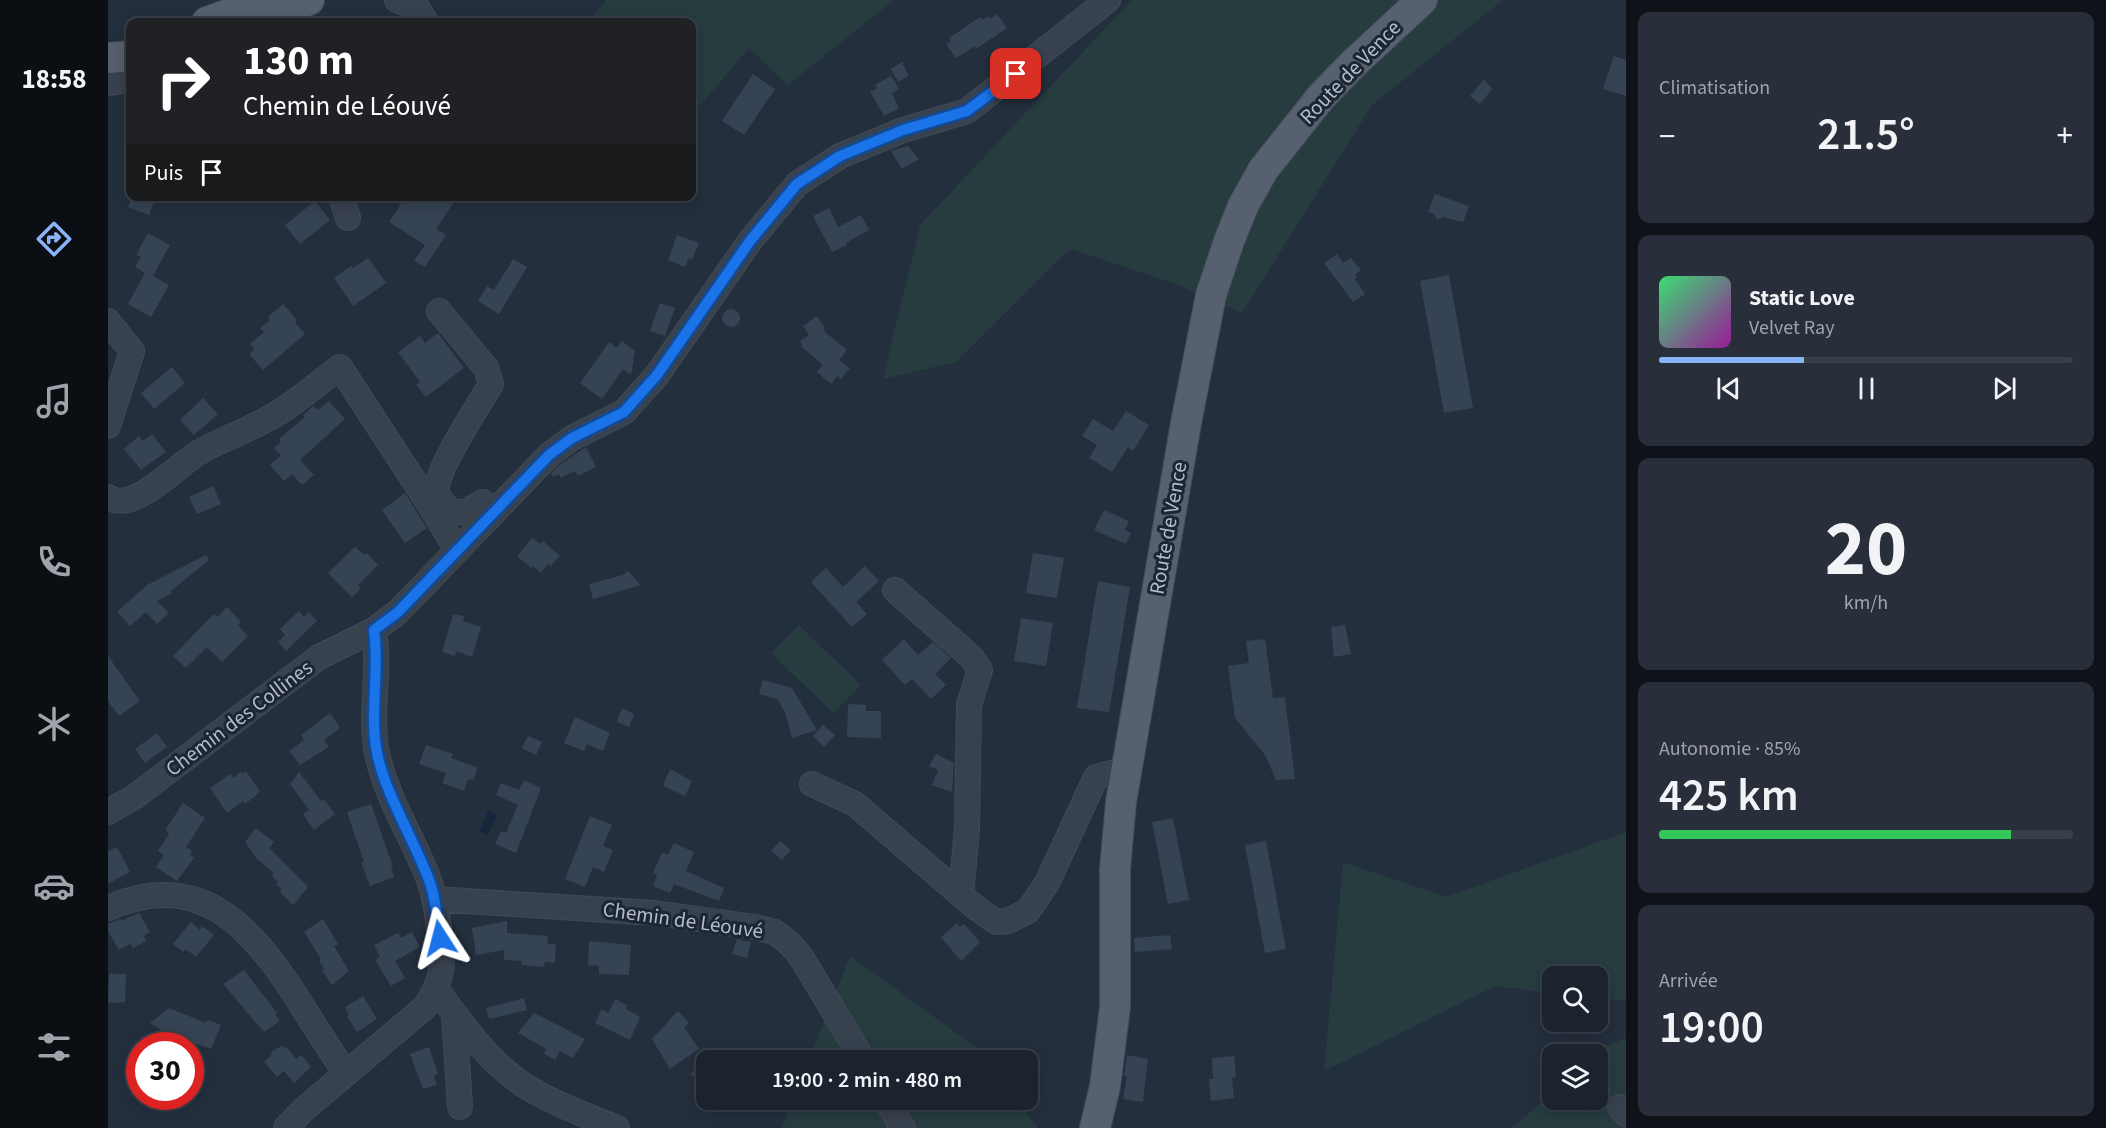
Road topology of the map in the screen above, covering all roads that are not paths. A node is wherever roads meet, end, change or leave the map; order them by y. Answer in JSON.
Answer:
{"nodes":[{"id":1,"x":279,"y":0,"type":"edge"},
{"id":2,"x":309,"y":0,"type":"edge"},
{"id":3,"x":397,"y":0,"type":"edge"},
{"id":4,"x":1108,"y":0,"type":"edge"},
{"id":5,"x":1422,"y":0,"type":"edge"},
{"id":6,"x":259,"y":17,"type":"edge"},
{"id":7,"x":424,"y":18,"type":"edge"},
{"id":8,"x":439,"y":311,"type":"dead end"},
{"id":9,"x":108,"y":321,"type":"edge"},
{"id":10,"x":108,"y":426,"type":"edge"},
{"id":11,"x":108,"y":497,"type":"edge"},
{"id":12,"x":493,"y":512,"type":"junction"},
{"id":13,"x":456,"y":551,"type":"junction"},
{"id":14,"x":895,"y":590,"type":"dead end"},
{"id":15,"x":374,"y":630,"type":"junction"},
{"id":16,"x":1126,"y":772,"type":"junction"},
{"id":17,"x":812,"y":784,"type":"dead end"},
{"id":18,"x":108,"y":813,"type":"edge"},
{"id":19,"x":961,"y":895,"type":"junction"},
{"id":20,"x":434,"y":899,"type":"junction"},
{"id":21,"x":108,"y":908,"type":"edge"},
{"id":22,"x":437,"y":990,"type":"junction"},
{"id":23,"x":454,"y":1014,"type":"junction"},
{"id":24,"x":857,"y":1050,"type":"edge"},
{"id":25,"x":346,"y":1074,"type":"junction"},
{"id":26,"x":460,"y":1107,"type":"dead end"},
{"id":27,"x":892,"y":1110,"type":"edge"},
{"id":28,"x":286,"y":1128,"type":"edge"},
{"id":29,"x":617,"y":1128,"type":"edge"},
{"id":30,"x":903,"y":1128,"type":"edge"},
{"id":31,"x":1095,"y":1128,"type":"edge"}],
"edges":[{"from":1,"to":6,"type":"street"},
{"from":2,"to":6,"type":"main road"},
{"from":3,"to":7,"type":"street"},
{"from":4,"to":12,"type":"street"},
{"from":5,"to":16,"type":"main road","name":"Route de Vence"},
{"from":8,"to":12,"type":"street"},
{"from":9,"to":10,"type":"street"},
{"from":11,"to":13,"type":"street"},
{"from":12,"to":13,"type":"street"},
{"from":13,"to":15,"type":"street"},
{"from":14,"to":19,"type":"street"},
{"from":15,"to":18,"type":"street","name":"Chemin des Collines"},
{"from":15,"to":20,"type":"street"},
{"from":16,"to":19,"type":"street"},
{"from":16,"to":31,"type":"main road","name":"Route de Vence"},
{"from":17,"to":19,"type":"street"},
{"from":20,"to":22,"type":"street"},
{"from":20,"to":24,"type":"street","name":"Chemin de Léouvé"},
{"from":21,"to":25,"type":"street"},
{"from":22,"to":23,"type":"street"},
{"from":22,"to":25,"type":"street"},
{"from":23,"to":26,"type":"street"},
{"from":23,"to":29,"type":"street"},
{"from":25,"to":28,"type":"street"},
{"from":27,"to":30,"type":"street"}]}
